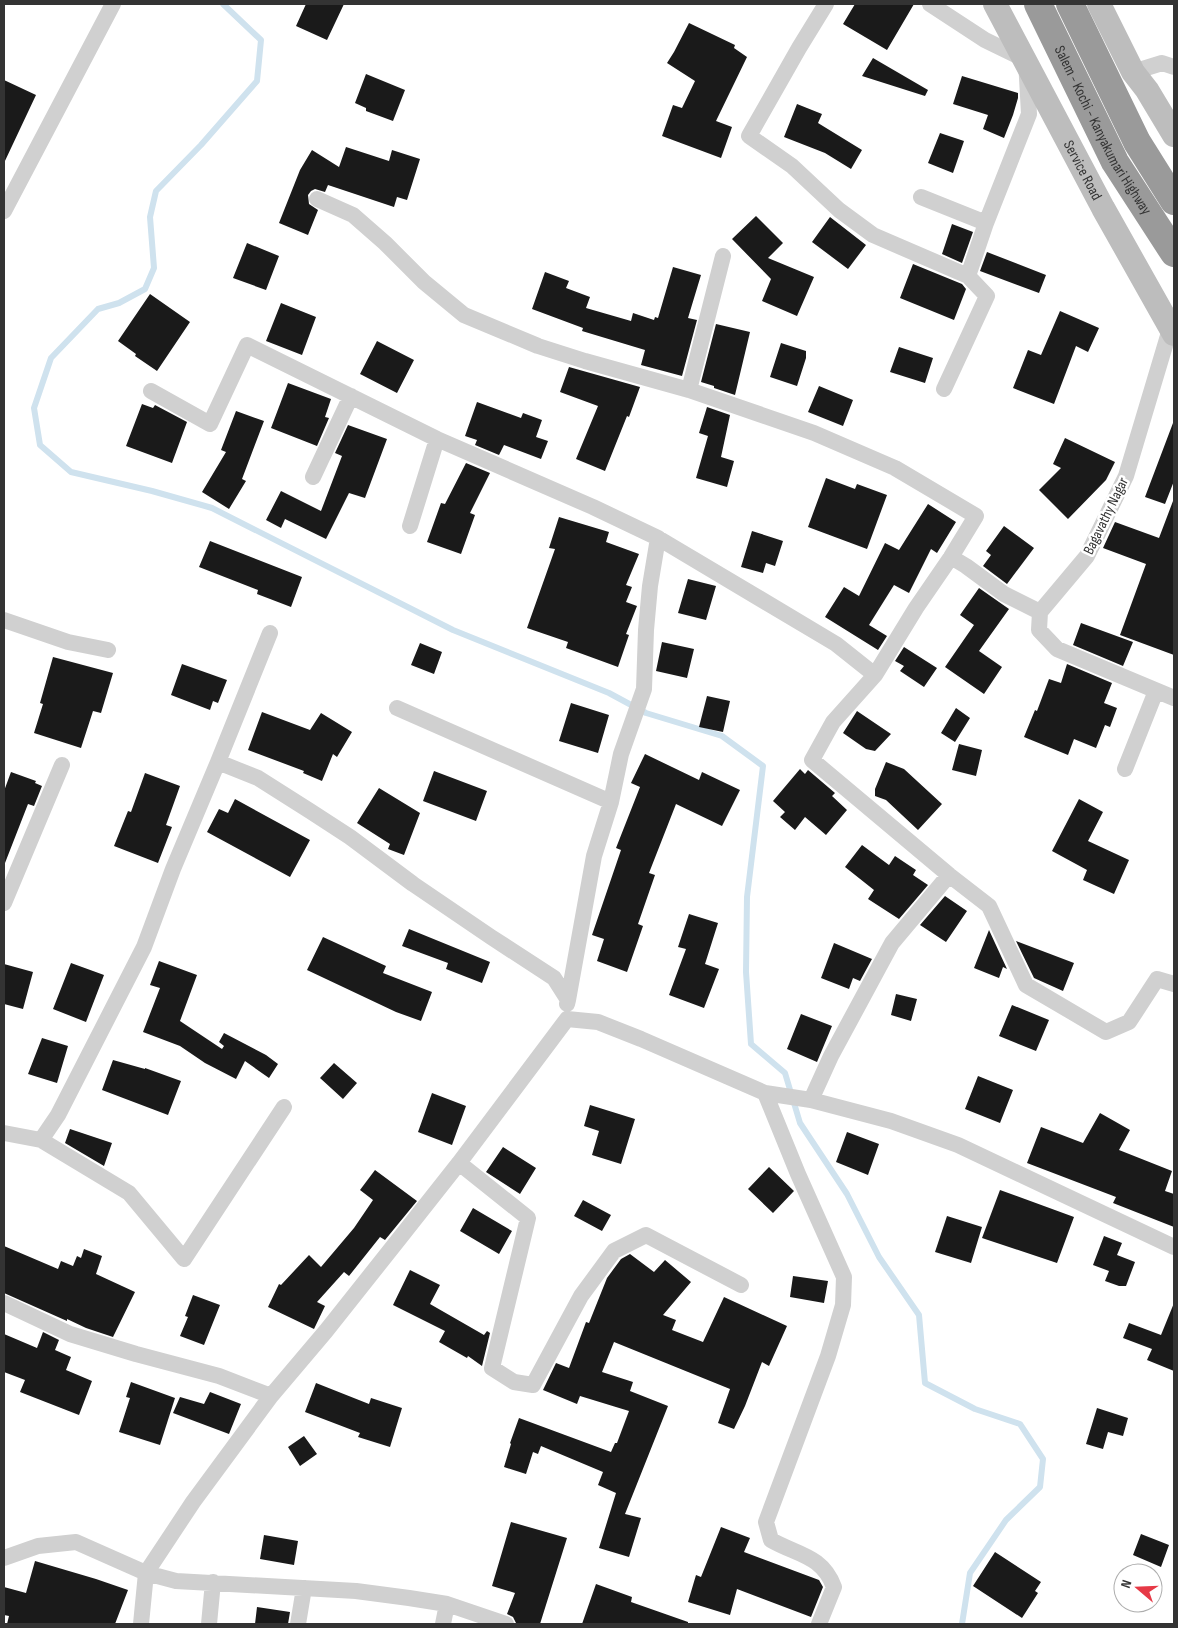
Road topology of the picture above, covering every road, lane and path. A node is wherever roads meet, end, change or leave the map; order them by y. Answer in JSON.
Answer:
{"nodes":[{"id":1,"x":113,"y":4,"type":"edge"},
{"id":2,"x":826,"y":4,"type":"edge"},
{"id":3,"x":930,"y":4,"type":"edge"},
{"id":4,"x":996,"y":4,"type":"edge"},
{"id":5,"x":1038,"y":4,"type":"edge"},
{"id":6,"x":1070,"y":4,"type":"edge"},
{"id":7,"x":1099,"y":4,"type":"edge"},
{"id":8,"x":1026,"y":60,"type":"junction"},
{"id":9,"x":1174,"y":67,"type":"edge"},
{"id":10,"x":1134,"y":72,"type":"junction"},
{"id":11,"x":1174,"y":135,"type":"edge"},
{"id":12,"x":921,"y":197,"type":"dead end"},
{"id":13,"x":317,"y":199,"type":"dead end"},
{"id":14,"x":1174,"y":201,"type":"edge"},
{"id":15,"x":4,"y":210,"type":"edge"},
{"id":16,"x":986,"y":222,"type":"junction"},
{"id":17,"x":1174,"y":253,"type":"edge"},
{"id":18,"x":723,"y":256,"type":"dead end"},
{"id":19,"x":968,"y":276,"type":"junction"},
{"id":20,"x":1172,"y":331,"type":"edge"},
{"id":21,"x":944,"y":389,"type":"dead end"},
{"id":22,"x":689,"y":390,"type":"junction"},
{"id":23,"x":151,"y":391,"type":"dead end"},
{"id":24,"x":351,"y":396,"type":"junction"},
{"id":25,"x":436,"y":439,"type":"junction"},
{"id":26,"x":313,"y":478,"type":"dead end"},
{"id":27,"x":410,"y":526,"type":"dead end"},
{"id":28,"x":658,"y":538,"type":"junction"},
{"id":29,"x":951,"y":557,"type":"junction"},
{"id":30,"x":1040,"y":612,"type":"junction"},
{"id":31,"x":4,"y":620,"type":"edge"},
{"id":32,"x":270,"y":633,"type":"dead end"},
{"id":33,"x":108,"y":650,"type":"dead end"},
{"id":34,"x":876,"y":675,"type":"junction"},
{"id":35,"x":1156,"y":691,"type":"junction"},
{"id":36,"x":1174,"y":698,"type":"edge"},
{"id":37,"x":397,"y":708,"type":"dead end"},
{"id":38,"x":218,"y":762,"type":"junction"},
{"id":39,"x":62,"y":765,"type":"dead end"},
{"id":40,"x":1125,"y":768,"type":"dead end"},
{"id":41,"x":611,"y":802,"type":"junction"},
{"id":42,"x":949,"y":875,"type":"junction"},
{"id":43,"x":4,"y":903,"type":"edge"},
{"id":44,"x":1174,"y":984,"type":"edge"},
{"id":45,"x":568,"y":1000,"type":"junction"},
{"id":46,"x":567,"y":1019,"type":"junction"},
{"id":47,"x":766,"y":1093,"type":"junction"},
{"id":48,"x":798,"y":1098,"type":"junction"},
{"id":49,"x":284,"y":1107,"type":"dead end"},
{"id":50,"x":4,"y":1132,"type":"edge"},
{"id":51,"x":41,"y":1140,"type":"junction"},
{"id":52,"x":459,"y":1163,"type":"junction"},
{"id":53,"x":1174,"y":1246,"type":"edge"},
{"id":54,"x":741,"y":1285,"type":"dead end"},
{"id":55,"x":4,"y":1302,"type":"edge"},
{"id":56,"x":271,"y":1396,"type":"junction"},
{"id":57,"x":4,"y":1558,"type":"edge"},
{"id":58,"x":146,"y":1573,"type":"junction"},
{"id":59,"x":213,"y":1582,"type":"junction"},
{"id":60,"x":304,"y":1588,"type":"junction"},
{"id":61,"x":446,"y":1604,"type":"junction"},
{"id":62,"x":141,"y":1624,"type":"edge"},
{"id":63,"x":209,"y":1624,"type":"edge"},
{"id":64,"x":298,"y":1624,"type":"edge"},
{"id":65,"x":443,"y":1624,"type":"edge"},
{"id":66,"x":506,"y":1624,"type":"edge"},
{"id":67,"x":819,"y":1624,"type":"edge"}],
"edges":[{"from":1,"to":15,"type":"street"},
{"from":2,"to":19,"type":"street"},
{"from":3,"to":8,"type":"street"},
{"from":4,"to":8,"type":"street","name":"Service Road"},
{"from":5,"to":17,"type":"highway","name":"Salem - Kochi - Kanyakumari Highway"},
{"from":6,"to":14,"type":"highway","name":"Salem - Kochi - Kanyakumari Highway"},
{"from":7,"to":10,"type":"street"},
{"from":8,"to":16,"type":"street"},
{"from":8,"to":20,"type":"street","name":"Service Road"},
{"from":9,"to":10,"type":"street"},
{"from":10,"to":11,"type":"street"},
{"from":12,"to":16,"type":"street"},
{"from":13,"to":22,"type":"street"},
{"from":16,"to":19,"type":"street"},
{"from":18,"to":22,"type":"street"},
{"from":19,"to":21,"type":"street"},
{"from":20,"to":30,"type":"street","name":"Bagavathy Nagar"},
{"from":22,"to":29,"type":"street"},
{"from":23,"to":24,"type":"street"},
{"from":24,"to":25,"type":"street"},
{"from":24,"to":26,"type":"street"},
{"from":25,"to":27,"type":"street"},
{"from":25,"to":28,"type":"street"},
{"from":28,"to":34,"type":"street"},
{"from":28,"to":41,"type":"street"},
{"from":29,"to":30,"type":"street"},
{"from":29,"to":34,"type":"street"},
{"from":30,"to":35,"type":"street"},
{"from":31,"to":33,"type":"street"},
{"from":32,"to":38,"type":"street"},
{"from":34,"to":42,"type":"street"},
{"from":35,"to":36,"type":"street"},
{"from":35,"to":40,"type":"street"},
{"from":37,"to":41,"type":"street"},
{"from":38,"to":45,"type":"street"},
{"from":38,"to":51,"type":"street"},
{"from":39,"to":43,"type":"street"},
{"from":41,"to":45,"type":"street"},
{"from":42,"to":44,"type":"street"},
{"from":42,"to":48,"type":"street"},
{"from":45,"to":46,"type":"street"},
{"from":46,"to":47,"type":"street"},
{"from":46,"to":52,"type":"street"},
{"from":47,"to":48,"type":"street"},
{"from":47,"to":67,"type":"street"},
{"from":48,"to":53,"type":"street"},
{"from":49,"to":51,"type":"street"},
{"from":50,"to":51,"type":"street"},
{"from":52,"to":54,"type":"street"},
{"from":52,"to":56,"type":"street"},
{"from":55,"to":56,"type":"street"},
{"from":56,"to":58,"type":"street"},
{"from":57,"to":58,"type":"street"},
{"from":58,"to":59,"type":"street"},
{"from":58,"to":62,"type":"street"},
{"from":59,"to":60,"type":"street"},
{"from":59,"to":63,"type":"street"},
{"from":60,"to":61,"type":"street"},
{"from":60,"to":64,"type":"street"},
{"from":61,"to":65,"type":"street"},
{"from":61,"to":66,"type":"street"}]}
